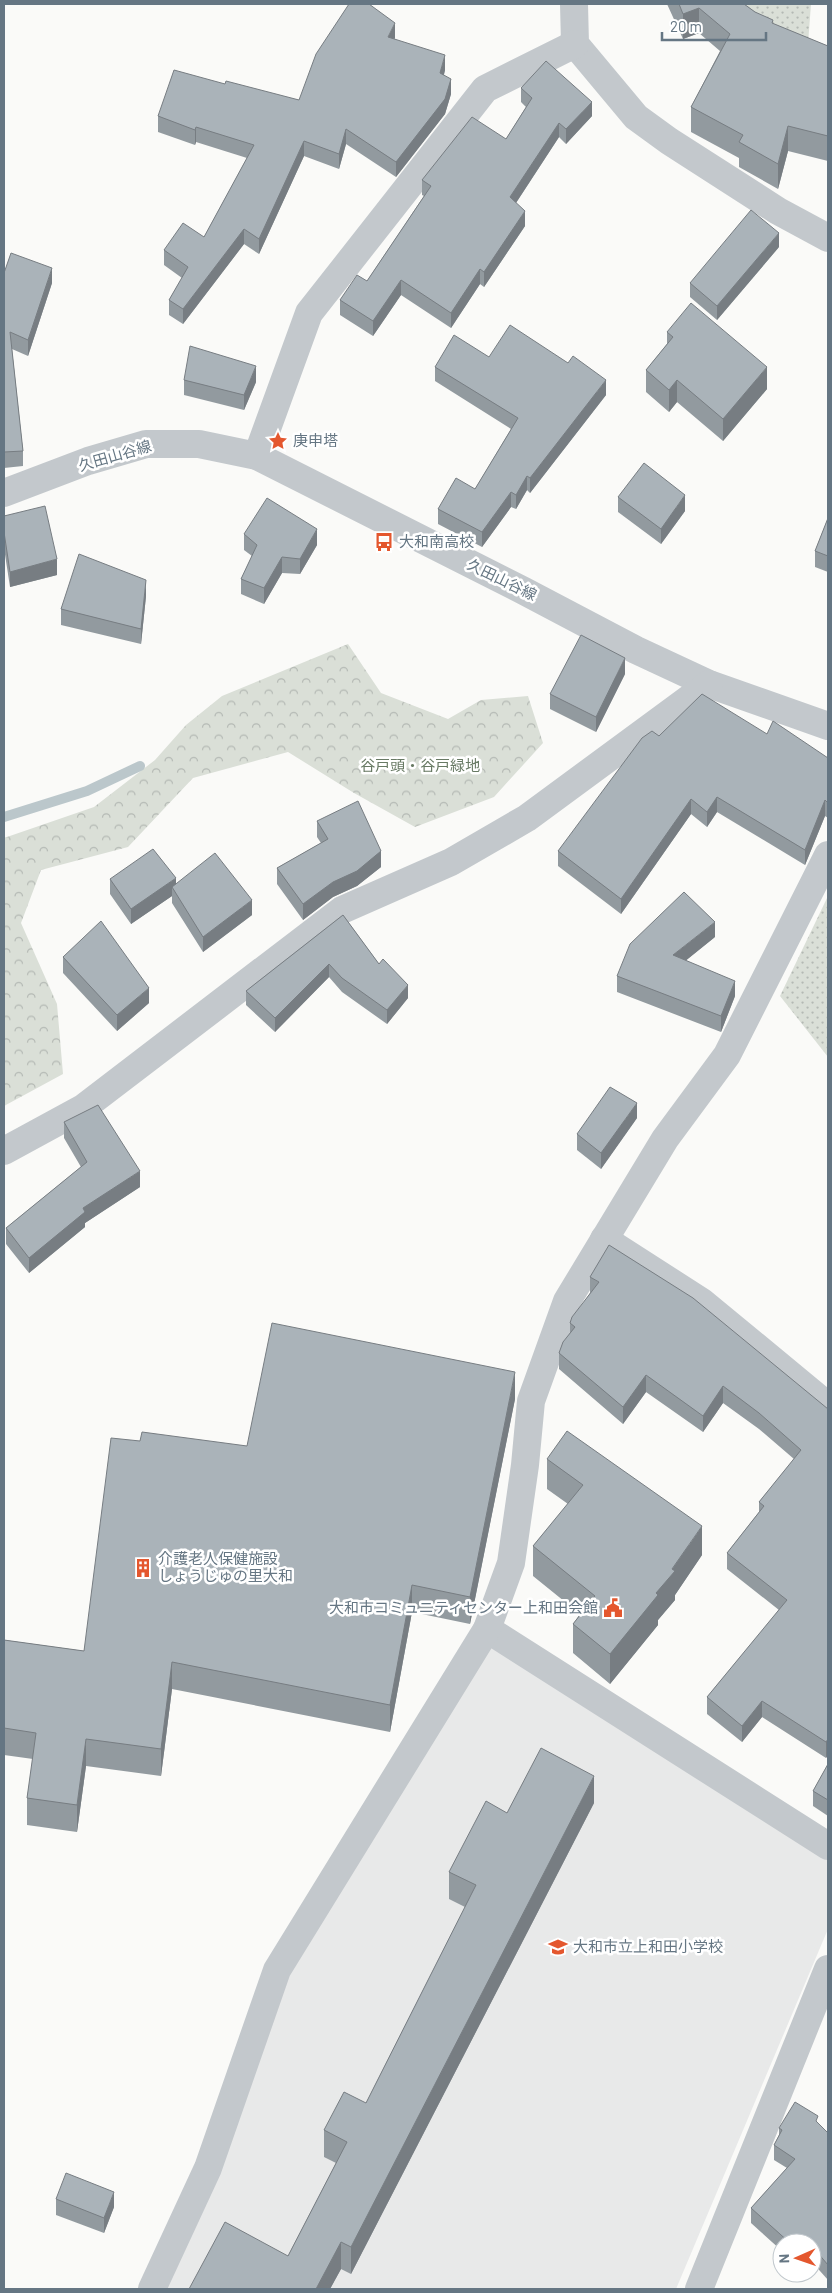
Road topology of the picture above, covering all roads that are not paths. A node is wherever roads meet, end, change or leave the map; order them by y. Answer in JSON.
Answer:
{"nodes":[{"id":1,"x":574,"y":4,"type":"edge"},
{"id":2,"x":576,"y":44,"type":"junction"},
{"id":3,"x":828,"y":238,"type":"edge"},
{"id":4,"x":257,"y":456,"type":"junction"},
{"id":5,"x":4,"y":493,"type":"edge"},
{"id":6,"x":709,"y":684,"type":"junction"},
{"id":7,"x":828,"y":726,"type":"edge"},
{"id":8,"x":828,"y":855,"type":"edge"},
{"id":9,"x":4,"y":1151,"type":"edge"},
{"id":10,"x":604,"y":1239,"type":"junction"},
{"id":11,"x":828,"y":1406,"type":"edge"},
{"id":12,"x":487,"y":1629,"type":"junction"},
{"id":13,"x":828,"y":1846,"type":"edge"},
{"id":14,"x":828,"y":1969,"type":"edge"},
{"id":15,"x":152,"y":2289,"type":"edge"},
{"id":16,"x":699,"y":2289,"type":"edge"}],
"edges":[{"from":1,"to":2,"type":"street"},
{"from":2,"to":3,"type":"street"},
{"from":2,"to":4,"type":"street"},
{"from":4,"to":5,"type":"street","name":"久田山谷線"},
{"from":4,"to":6,"type":"street","name":"久田山谷線"},
{"from":6,"to":7,"type":"street","name":"久田山谷線"},
{"from":6,"to":9,"type":"street"},
{"from":8,"to":10,"type":"street"},
{"from":10,"to":11,"type":"street"},
{"from":10,"to":12,"type":"street"},
{"from":12,"to":13,"type":"street"},
{"from":12,"to":15,"type":"street"},
{"from":14,"to":16,"type":"street"}]}
